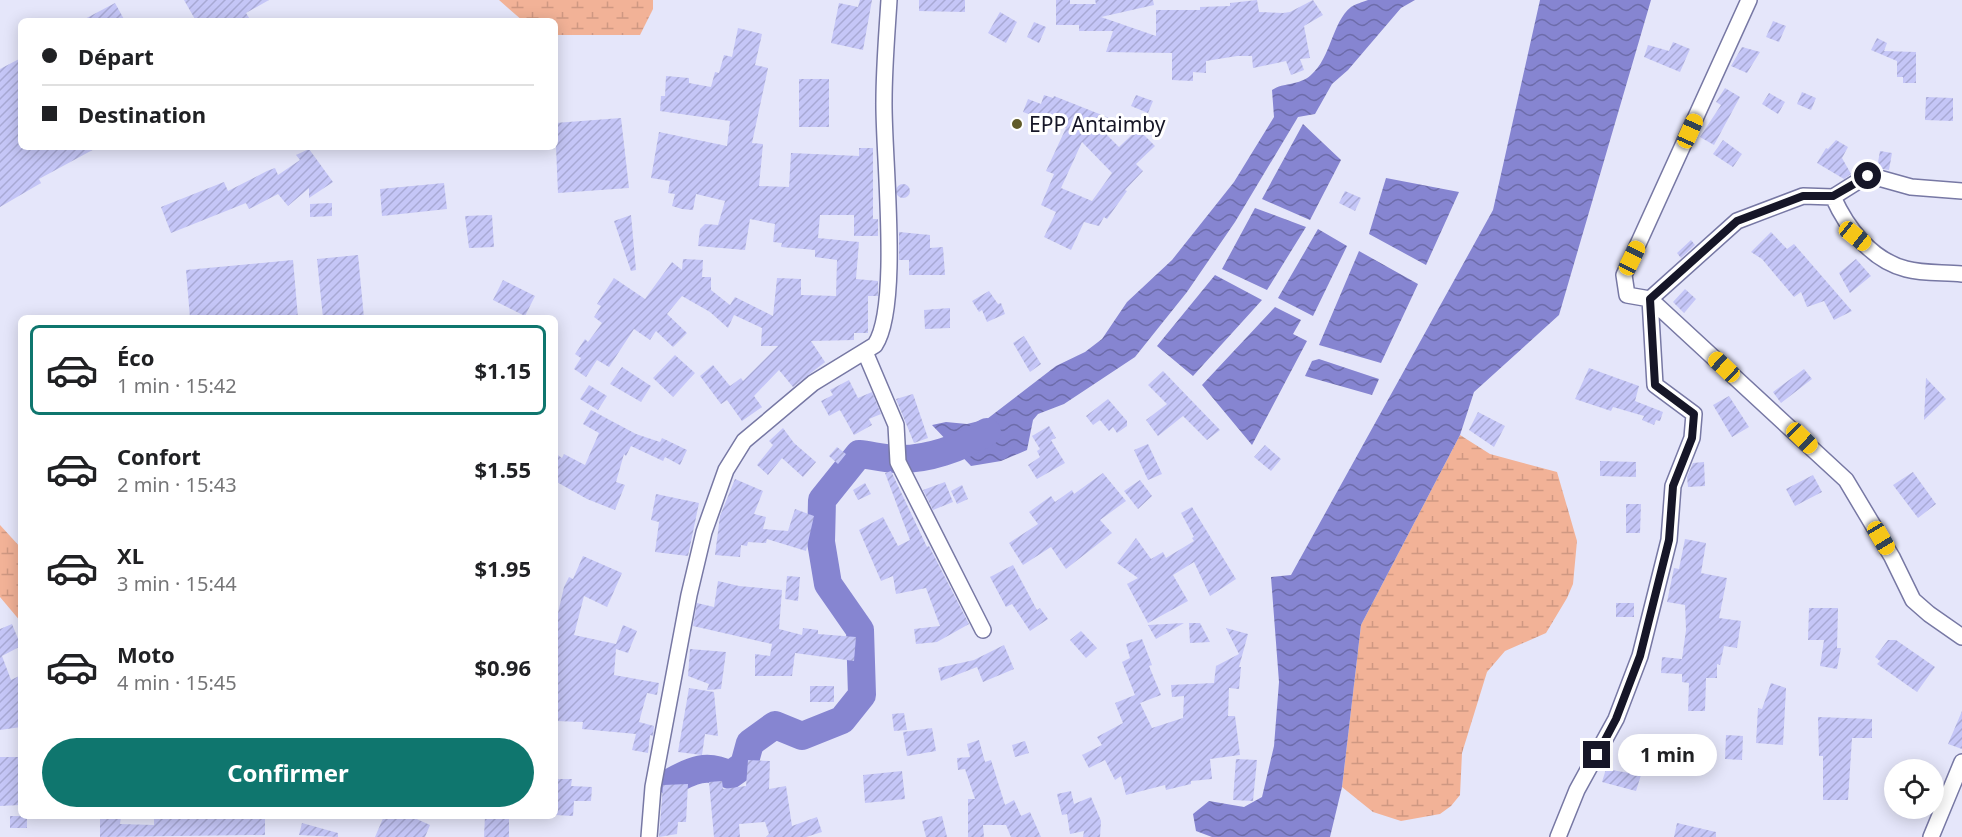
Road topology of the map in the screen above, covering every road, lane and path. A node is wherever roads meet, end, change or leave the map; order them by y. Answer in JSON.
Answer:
{"nodes":[{"id":1,"x":889,"y":0,"type":"edge"},
{"id":2,"x":1749,"y":0,"type":"edge"},
{"id":3,"x":1962,"y":191,"type":"edge"},
{"id":4,"x":1833,"y":196,"type":"junction"},
{"id":5,"x":1962,"y":274,"type":"edge"},
{"id":6,"x":1650,"y":299,"type":"junction"},
{"id":7,"x":865,"y":352,"type":"junction"},
{"id":8,"x":983,"y":630,"type":"dead end"},
{"id":9,"x":1962,"y":637,"type":"edge"},
{"id":10,"x":1962,"y":762,"type":"edge"},
{"id":11,"x":649,"y":837,"type":"edge"},
{"id":12,"x":1558,"y":837,"type":"edge"},
{"id":13,"x":1931,"y":837,"type":"edge"}],
"edges":[{"from":1,"to":7,"type":"street"},
{"from":2,"to":6,"type":"street"},
{"from":3,"to":4,"type":"street"},
{"from":4,"to":5,"type":"street"},
{"from":4,"to":6,"type":"street"},
{"from":6,"to":9,"type":"street"},
{"from":6,"to":12,"type":"street"},
{"from":7,"to":8,"type":"street"},
{"from":7,"to":11,"type":"street"},
{"from":10,"to":13,"type":"street"}]}
